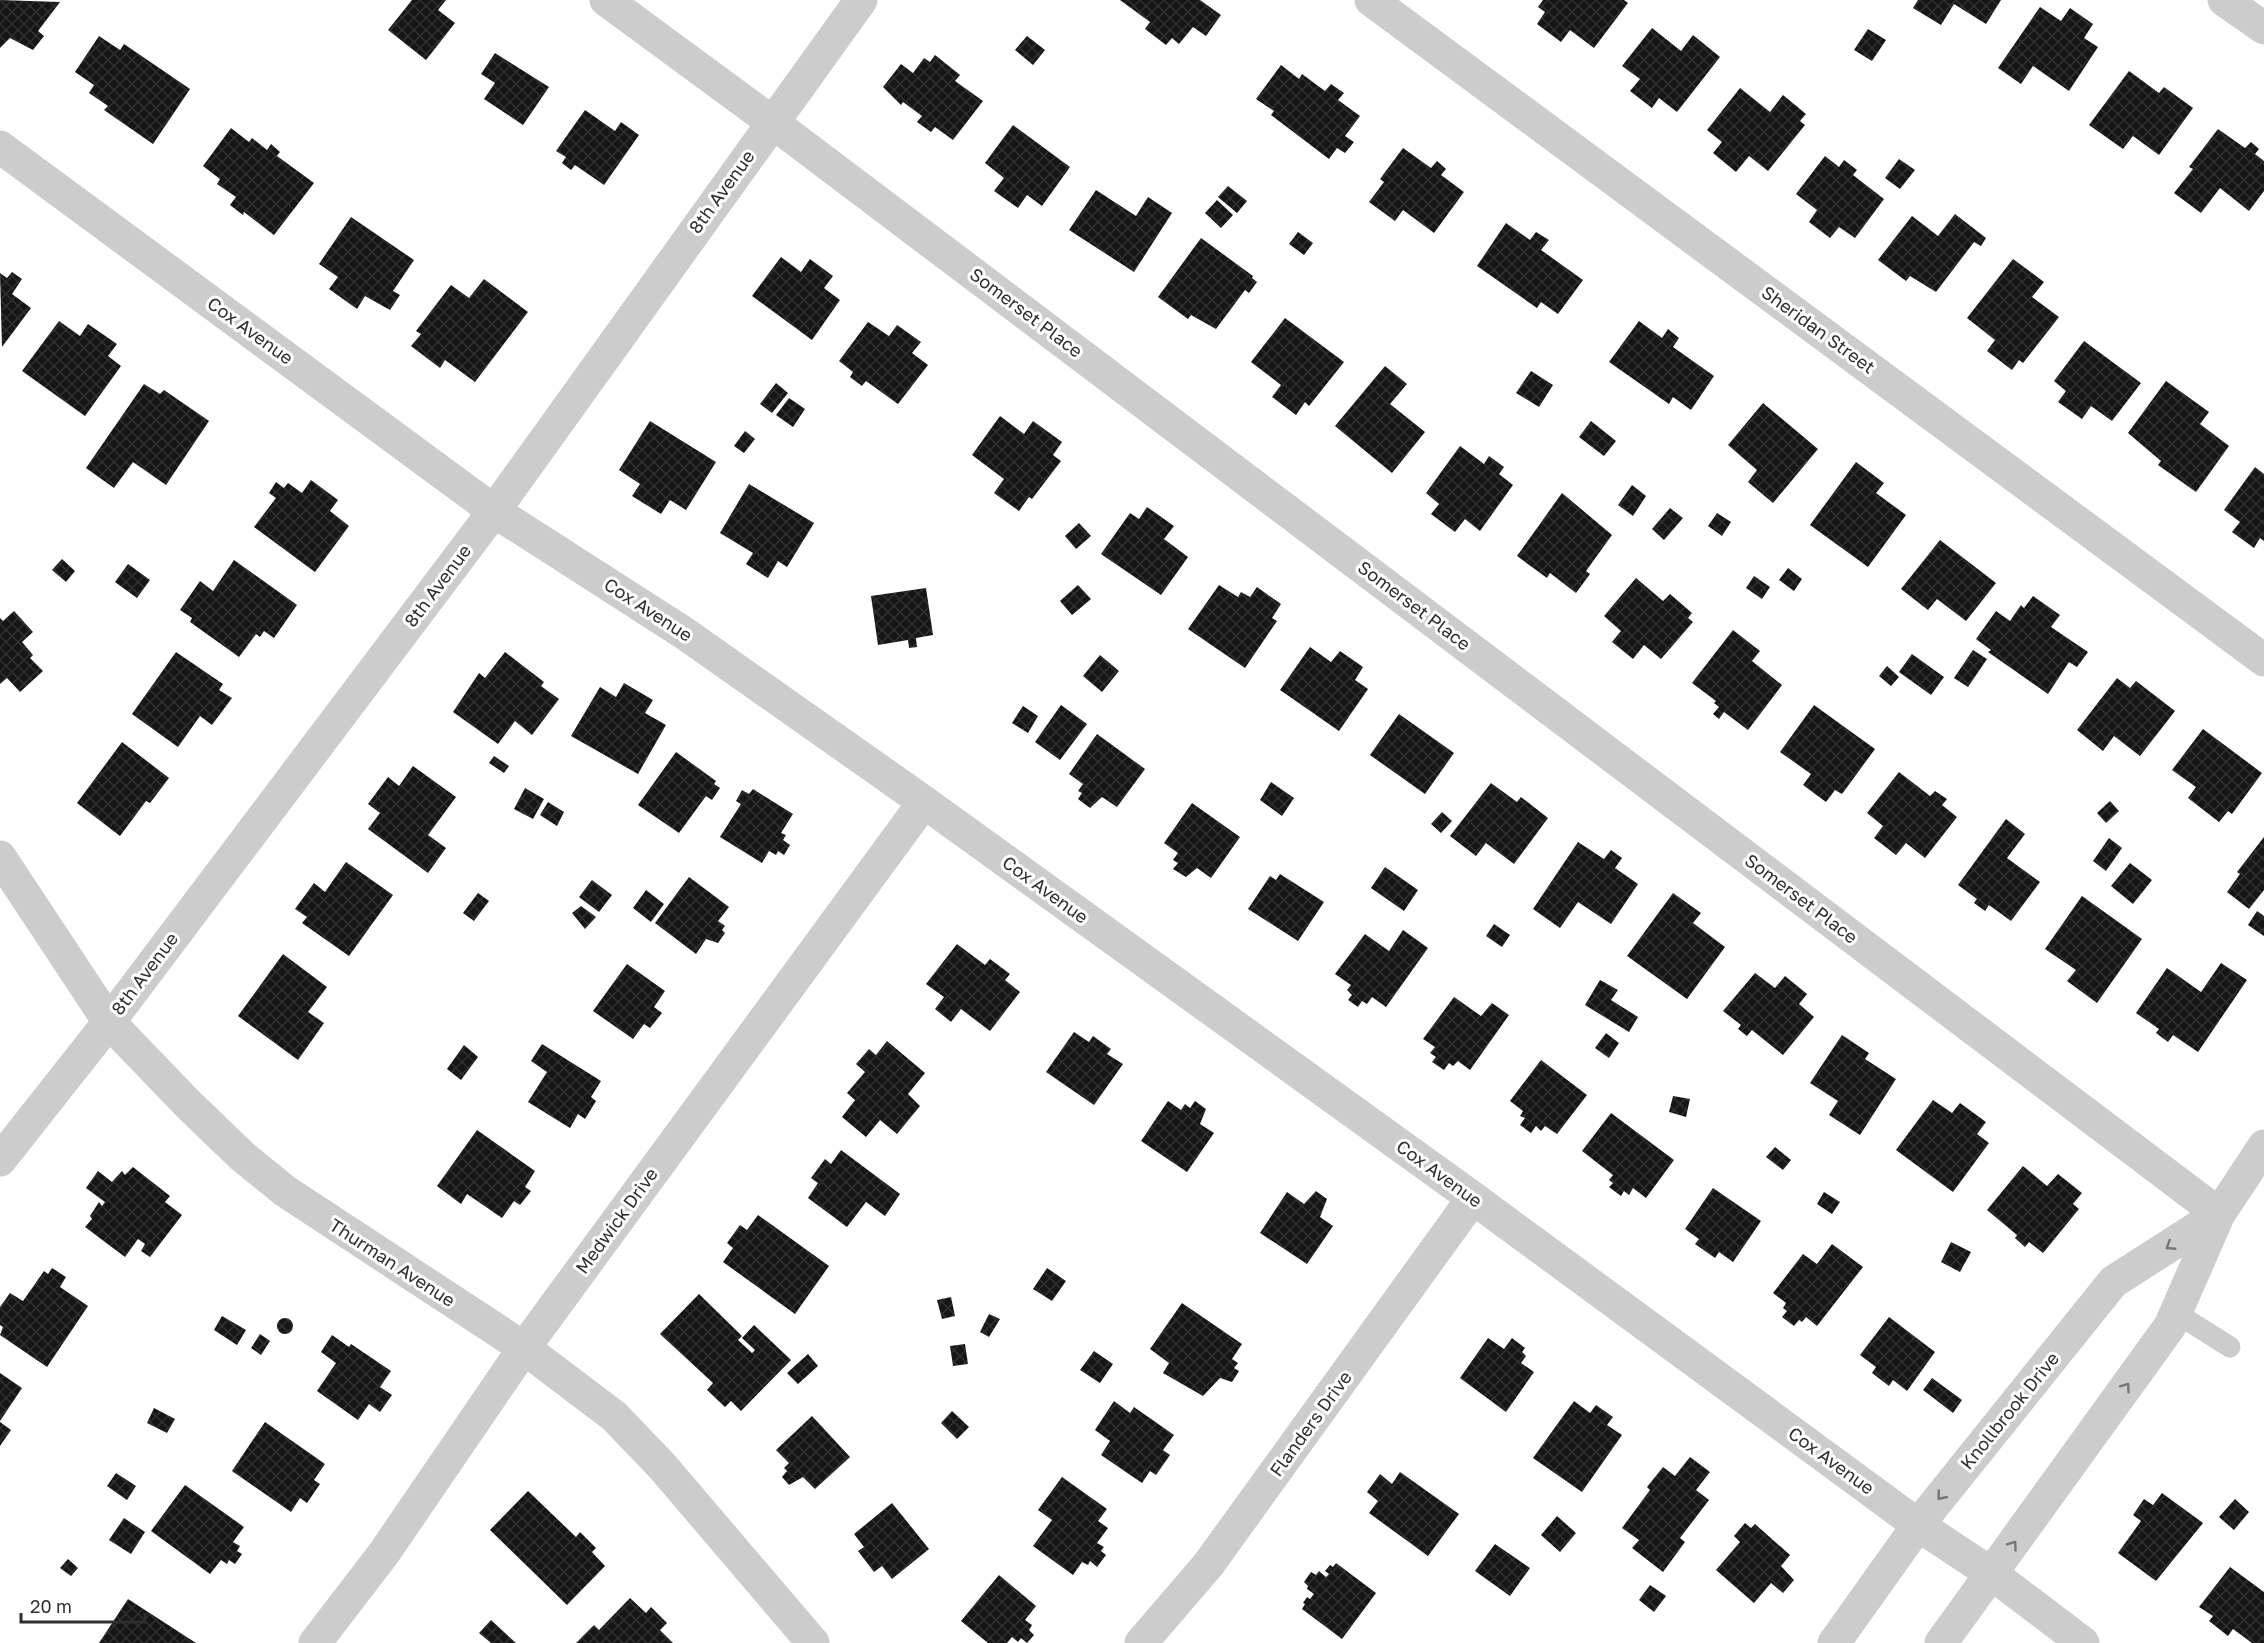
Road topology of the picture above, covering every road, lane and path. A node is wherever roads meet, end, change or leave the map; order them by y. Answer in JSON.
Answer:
{"nodes":[{"id":1,"x":606,"y":0,"type":"edge"},
{"id":2,"x":861,"y":0,"type":"edge"},
{"id":3,"x":1371,"y":0,"type":"edge"},
{"id":4,"x":2224,"y":0,"type":"edge"},
{"id":5,"x":2264,"y":28,"type":"edge"},
{"id":6,"x":772,"y":122,"type":"junction"},
{"id":7,"x":0,"y":147,"type":"edge"},
{"id":8,"x":494,"y":511,"type":"junction"},
{"id":9,"x":2264,"y":660,"type":"edge"},
{"id":10,"x":924,"y":802,"type":"junction"},
{"id":11,"x":0,"y":857,"type":"edge"},
{"id":12,"x":109,"y":1022,"type":"junction"},
{"id":13,"x":2264,"y":1146,"type":"edge"},
{"id":14,"x":0,"y":1160,"type":"edge"},
{"id":15,"x":1473,"y":1198,"type":"junction"},
{"id":16,"x":2219,"y":1215,"type":"junction"},
{"id":17,"x":2176,"y":1313,"type":"junction"},
{"id":18,"x":2230,"y":1347,"type":"dead end"},
{"id":19,"x":524,"y":1348,"type":"junction"},
{"id":20,"x":1918,"y":1525,"type":"junction"},
{"id":21,"x":1992,"y":1574,"type":"junction"},
{"id":22,"x":315,"y":1643,"type":"edge"},
{"id":23,"x":813,"y":1643,"type":"edge"},
{"id":24,"x":1141,"y":1643,"type":"edge"},
{"id":25,"x":1834,"y":1643,"type":"edge"},
{"id":26,"x":1941,"y":1643,"type":"edge"},
{"id":27,"x":2083,"y":1643,"type":"edge"}],
"edges":[{"from":1,"to":6,"type":"street","name":"Somerset Place"},
{"from":2,"to":6,"type":"street","name":"8th Avenue"},
{"from":3,"to":9,"type":"street","name":"Sheridan Street"},
{"from":4,"to":5,"type":"street"},
{"from":6,"to":8,"type":"street","name":"8th Avenue"},
{"from":6,"to":16,"type":"street","name":"Somerset Place"},
{"from":7,"to":8,"type":"street","name":"Cox Avenue"},
{"from":8,"to":10,"type":"street","name":"Cox Avenue"},
{"from":8,"to":12,"type":"street","name":"8th Avenue"},
{"from":10,"to":15,"type":"street","name":"Cox Avenue"},
{"from":10,"to":19,"type":"street","name":"Medwick Drive"},
{"from":11,"to":12,"type":"street","name":"Thurman Avenue"},
{"from":12,"to":14,"type":"street","name":"8th Avenue"},
{"from":12,"to":19,"type":"street","name":"Thurman Avenue"},
{"from":13,"to":16,"type":"street","name":"Knollbrook Drive"},
{"from":15,"to":20,"type":"street","name":"Cox Avenue"},
{"from":15,"to":24,"type":"street","name":"Flanders Drive"},
{"from":16,"to":17,"type":"street","name":"Knollbrook Drive"},
{"from":16,"to":20,"type":"street","name":"Knollbrook Drive","one_way":true},
{"from":17,"to":18,"type":"lane"},
{"from":21,"to":17,"type":"street","name":"Knollbrook Drive","one_way":true},
{"from":19,"to":22,"type":"street","name":"Medwick Drive"},
{"from":19,"to":23,"type":"street","name":"Thurman Avenue"},
{"from":20,"to":21,"type":"street","name":"Cox Avenue"},
{"from":20,"to":25,"type":"street","name":"Knollbrook Drive"},
{"from":21,"to":26,"type":"street","name":"Knollbrook Drive"},
{"from":21,"to":27,"type":"street","name":"Cox Avenue"}]}
